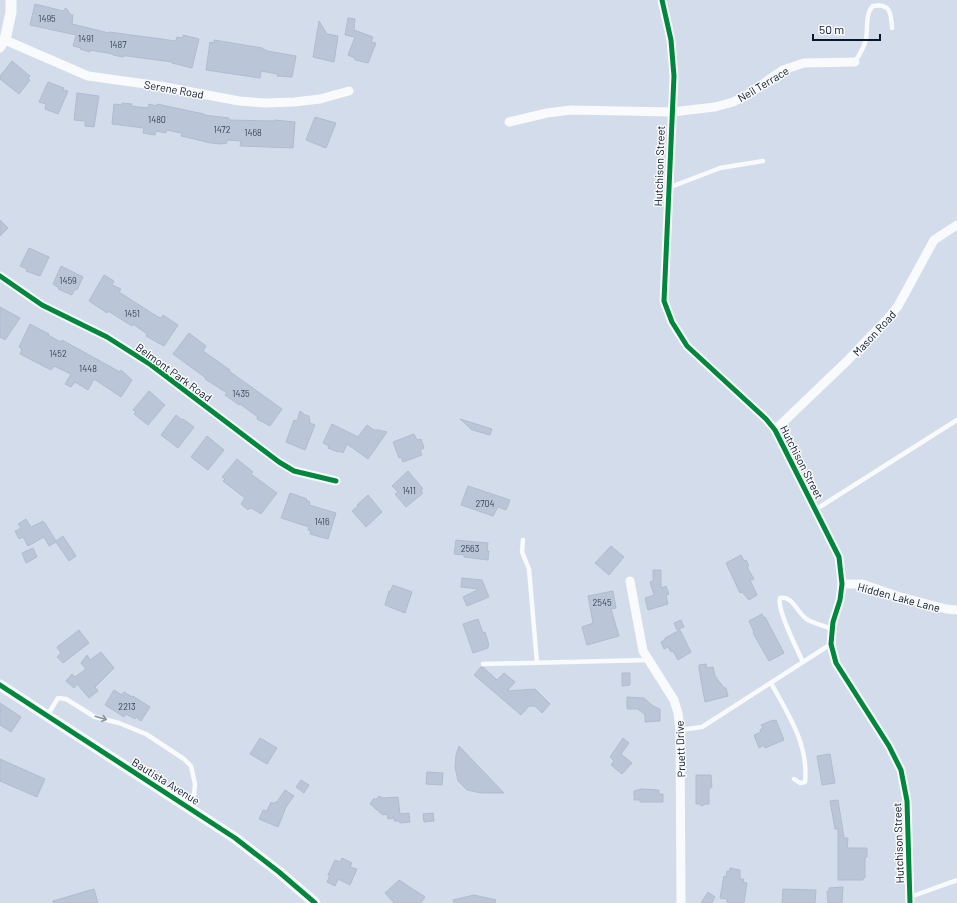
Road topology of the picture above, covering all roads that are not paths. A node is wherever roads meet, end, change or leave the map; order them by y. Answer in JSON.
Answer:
{"nodes":[{"id":1,"x":11,"y":0,"type":"edge"},
{"id":2,"x":662,"y":0,"type":"edge"},
{"id":3,"x":892,"y":28,"type":"dead end"},
{"id":4,"x":2,"y":44,"type":"edge"},
{"id":5,"x":855,"y":62,"type":"joint"},
{"id":6,"x":349,"y":91,"type":"dead end"},
{"id":7,"x":672,"y":112,"type":"junction"},
{"id":8,"x":509,"y":122,"type":"dead end"},
{"id":9,"x":763,"y":161,"type":"dead end"},
{"id":10,"x":668,"y":188,"type":"junction"},
{"id":11,"x":957,"y":225,"type":"edge"},
{"id":12,"x":0,"y":276,"type":"edge"},
{"id":13,"x":957,"y":420,"type":"edge"},
{"id":14,"x":775,"y":430,"type":"junction"},
{"id":15,"x":336,"y":481,"type":"dead end"},
{"id":16,"x":815,"y":510,"type":"junction"},
{"id":17,"x":523,"y":540,"type":"dead end"},
{"id":18,"x":630,"y":581,"type":"dead end"},
{"id":19,"x":842,"y":584,"type":"junction"},
{"id":20,"x":957,"y":610,"type":"edge"},
{"id":21,"x":832,"y":629,"type":"junction"},
{"id":22,"x":831,"y":644,"type":"junction"},
{"id":23,"x":648,"y":660,"type":"junction"},
{"id":24,"x":803,"y":662,"type":"junction"},
{"id":25,"x":537,"y":663,"type":"junction"},
{"id":26,"x":483,"y":664,"type":"dead end"},
{"id":27,"x":771,"y":683,"type":"junction"},
{"id":28,"x":0,"y":685,"type":"edge"},
{"id":29,"x":47,"y":716,"type":"junction"},
{"id":30,"x":680,"y":730,"type":"junction"},
{"id":31,"x":794,"y":779,"type":"dead end"},
{"id":32,"x":189,"y":807,"type":"junction"},
{"id":33,"x":957,"y":880,"type":"edge"},
{"id":34,"x":910,"y":900,"type":"edge"},
{"id":35,"x":315,"y":903,"type":"edge"},
{"id":36,"x":681,"y":903,"type":"edge"}],
"edges":[{"from":1,"to":4,"type":"street"},
{"from":2,"to":7,"type":"street","name":"Hutchison Street"},
{"from":3,"to":5,"type":"lane"},
{"from":4,"to":6,"type":"street","name":"Serene Road"},
{"from":5,"to":7,"type":"street","name":"Neil Terrace"},
{"from":7,"to":8,"type":"street","name":"Hutchison Street"},
{"from":7,"to":10,"type":"street","name":"Hutchison Street"},
{"from":9,"to":10,"type":"lane"},
{"from":10,"to":14,"type":"street","name":"Hutchison Street"},
{"from":11,"to":14,"type":"street","name":"Mason Road"},
{"from":12,"to":15,"type":"street","name":"Belmont Park Road"},
{"from":13,"to":16,"type":"lane"},
{"from":14,"to":16,"type":"street","name":"Hutchison Street"},
{"from":16,"to":19,"type":"street","name":"Hutchison Street"},
{"from":17,"to":25,"type":"lane"},
{"from":18,"to":23,"type":"street","name":"Pruett Drive"},
{"from":19,"to":20,"type":"street","name":"Hidden Lake Lane"},
{"from":19,"to":21,"type":"street","name":"Hutchison Street"},
{"from":21,"to":22,"type":"street","name":"Hutchison Street"},
{"from":21,"to":24,"type":"lane"},
{"from":22,"to":24,"type":"lane"},
{"from":22,"to":34,"type":"street","name":"Hutchison Street"},
{"from":23,"to":25,"type":"lane"},
{"from":23,"to":30,"type":"street","name":"Pruett Drive"},
{"from":24,"to":27,"type":"lane"},
{"from":25,"to":26,"type":"lane"},
{"from":27,"to":30,"type":"lane"},
{"from":27,"to":31,"type":"lane"},
{"from":28,"to":29,"type":"street","name":"Bautista Avenue"},
{"from":29,"to":32,"type":"street","name":"Bautista Avenue"},
{"from":29,"to":32,"type":"lane","one_way":true},
{"from":30,"to":36,"type":"street","name":"Pruett Drive"},
{"from":32,"to":35,"type":"street","name":"Bautista Avenue"},
{"from":33,"to":34,"type":"lane"}]}
